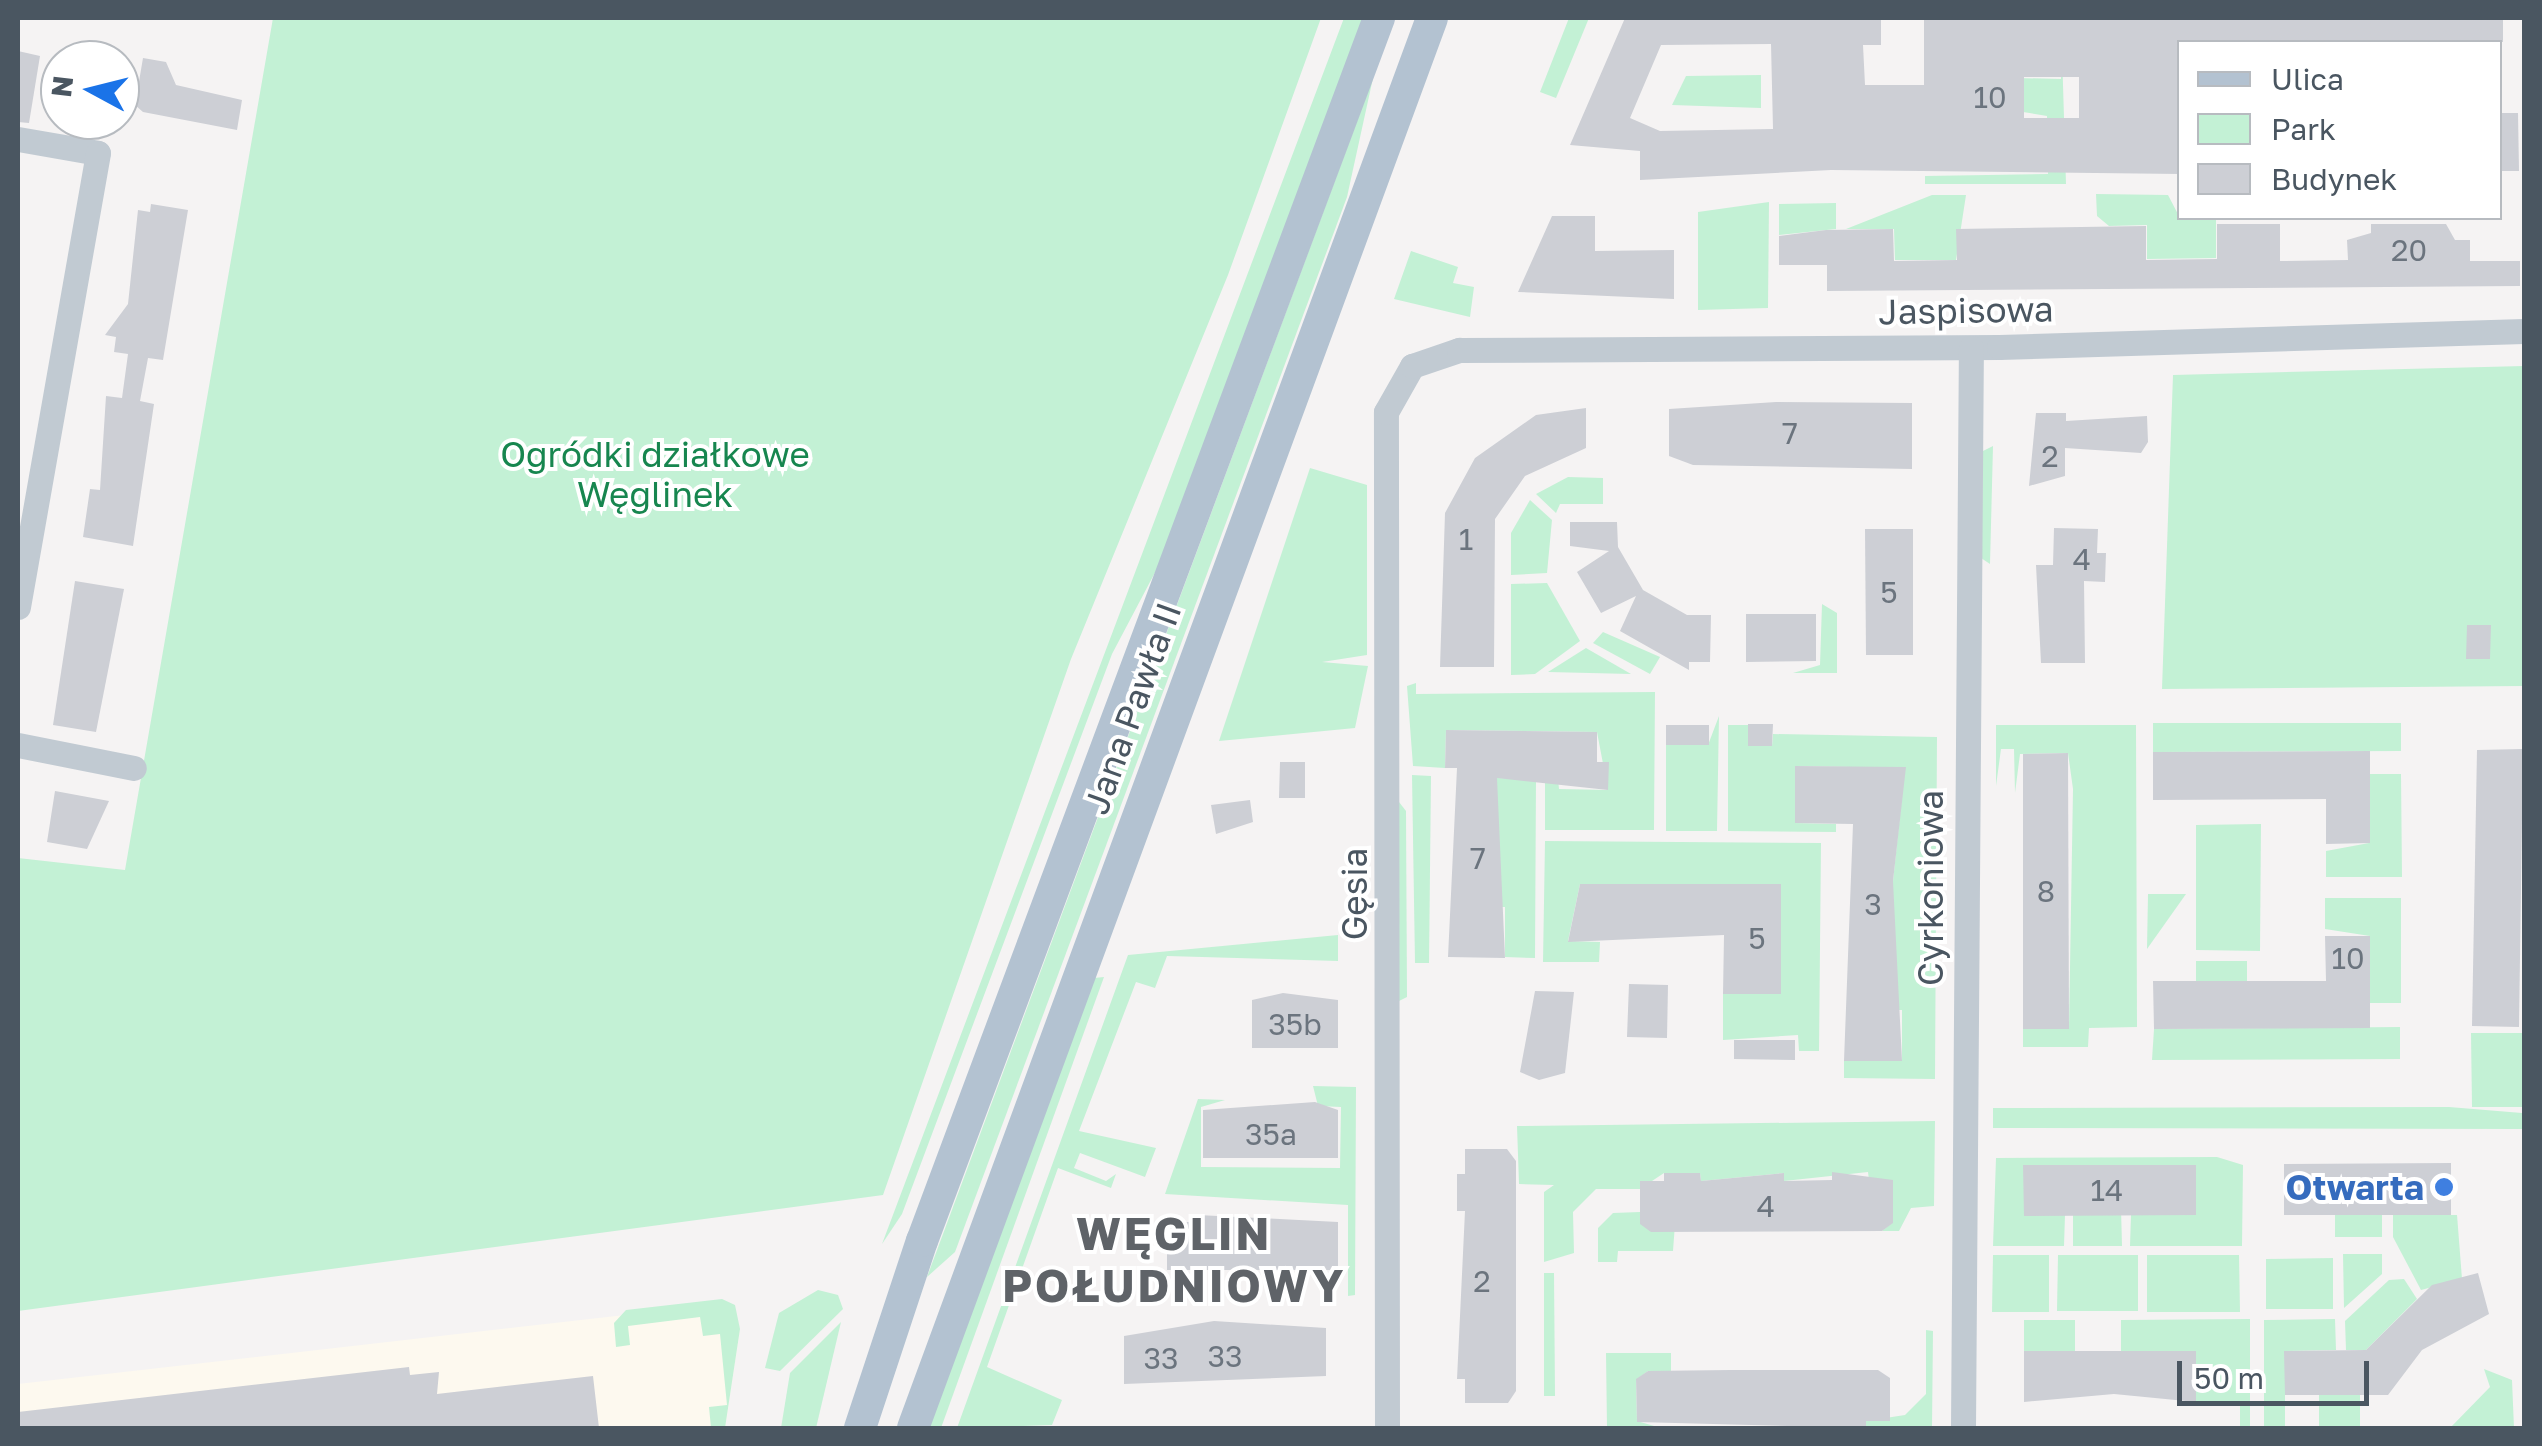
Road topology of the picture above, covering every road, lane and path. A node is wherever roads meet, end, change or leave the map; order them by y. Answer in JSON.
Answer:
{"nodes":[{"id":1,"x":1380,"y":18,"type":"edge"},
{"id":2,"x":1432,"y":18,"type":"edge"},
{"id":3,"x":18,"y":140,"type":"edge"},
{"id":4,"x":2524,"y":330,"type":"edge"},
{"id":5,"x":1971,"y":348,"type":"junction"},
{"id":6,"x":1412,"y":366,"type":"joint"},
{"id":7,"x":18,"y":608,"type":"edge"},
{"id":8,"x":18,"y":746,"type":"edge"},
{"id":9,"x":134,"y":768,"type":"dead end"},
{"id":10,"x":860,"y":1428,"type":"edge"},
{"id":11,"x":913,"y":1428,"type":"edge"},
{"id":12,"x":1387,"y":1428,"type":"edge"},
{"id":13,"x":1963,"y":1428,"type":"edge"}],
"edges":[{"from":1,"to":10,"type":"main road","name":"Jana Pawła II"},
{"from":2,"to":11,"type":"main road","name":"Jana Pawła II"},
{"from":3,"to":7,"type":"street"},
{"from":4,"to":5,"type":"street","name":"Jaspisowa"},
{"from":5,"to":6,"type":"street","name":"Jaspisowa"},
{"from":5,"to":13,"type":"street","name":"Cyrkoniowa"},
{"from":6,"to":12,"type":"street","name":"Gęsia"},
{"from":8,"to":9,"type":"street"}]}
